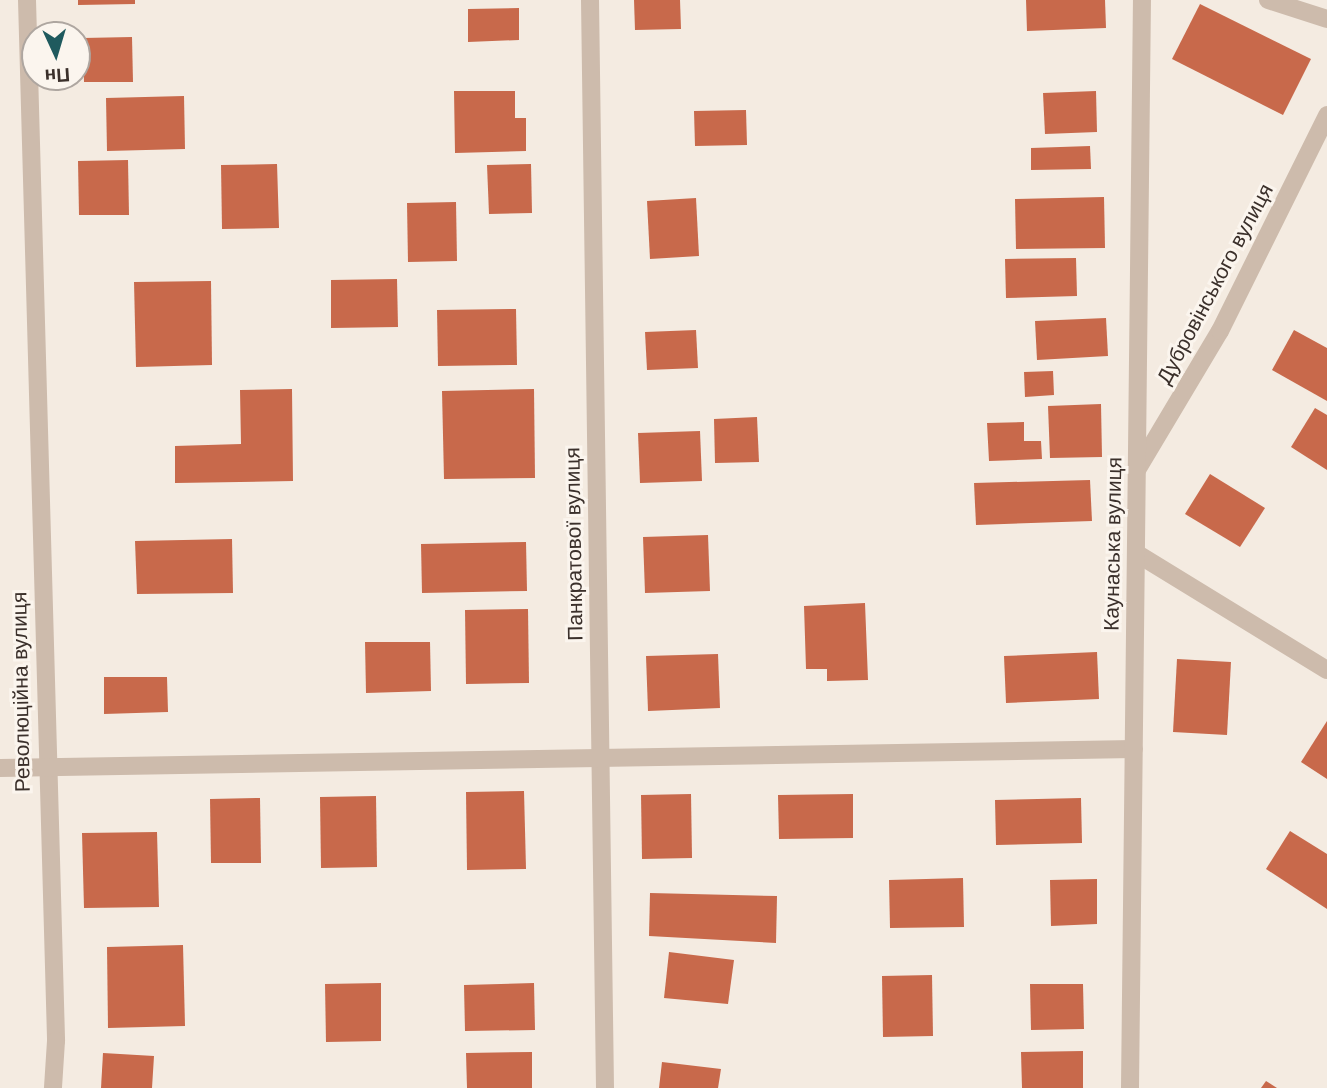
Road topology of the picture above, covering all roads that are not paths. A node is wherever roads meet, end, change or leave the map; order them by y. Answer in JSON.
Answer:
{"nodes":[{"id":1,"x":27,"y":0,"type":"edge"},
{"id":2,"x":590,"y":0,"type":"edge"},
{"id":3,"x":1142,"y":0,"type":"edge"},
{"id":4,"x":1268,"y":0,"type":"edge"},
{"id":5,"x":1327,"y":19,"type":"edge"},
{"id":6,"x":1327,"y":115,"type":"edge"},
{"id":7,"x":1137,"y":470,"type":"junction"},
{"id":8,"x":1136,"y":553,"type":"junction"},
{"id":9,"x":1327,"y":670,"type":"edge"},
{"id":10,"x":1134,"y":749,"type":"junction"},
{"id":11,"x":599,"y":756,"type":"junction"},
{"id":12,"x":46,"y":767,"type":"junction"},
{"id":13,"x":0,"y":768,"type":"edge"},
{"id":14,"x":53,"y":1088,"type":"edge"},
{"id":15,"x":605,"y":1088,"type":"edge"},
{"id":16,"x":1130,"y":1088,"type":"edge"}],
"edges":[{"from":1,"to":12,"type":"street","name":"Революційна вулиця"},
{"from":2,"to":11,"type":"street","name":"Панкратової вулиця"},
{"from":3,"to":7,"type":"street","name":"Каунаська вулиця"},
{"from":4,"to":5,"type":"street"},
{"from":6,"to":7,"type":"street","name":"Дубровінського вулиця"},
{"from":7,"to":8,"type":"street","name":"Каунаська вулиця"},
{"from":8,"to":9,"type":"street"},
{"from":8,"to":10,"type":"street","name":"Каунаська вулиця"},
{"from":10,"to":11,"type":"street"},
{"from":10,"to":16,"type":"street","name":"Каунаська вулиця"},
{"from":11,"to":12,"type":"street"},
{"from":11,"to":15,"type":"street","name":"Панкратової вулиця"},
{"from":12,"to":13,"type":"street"},
{"from":12,"to":14,"type":"street","name":"Революційна вулиця"}]}
